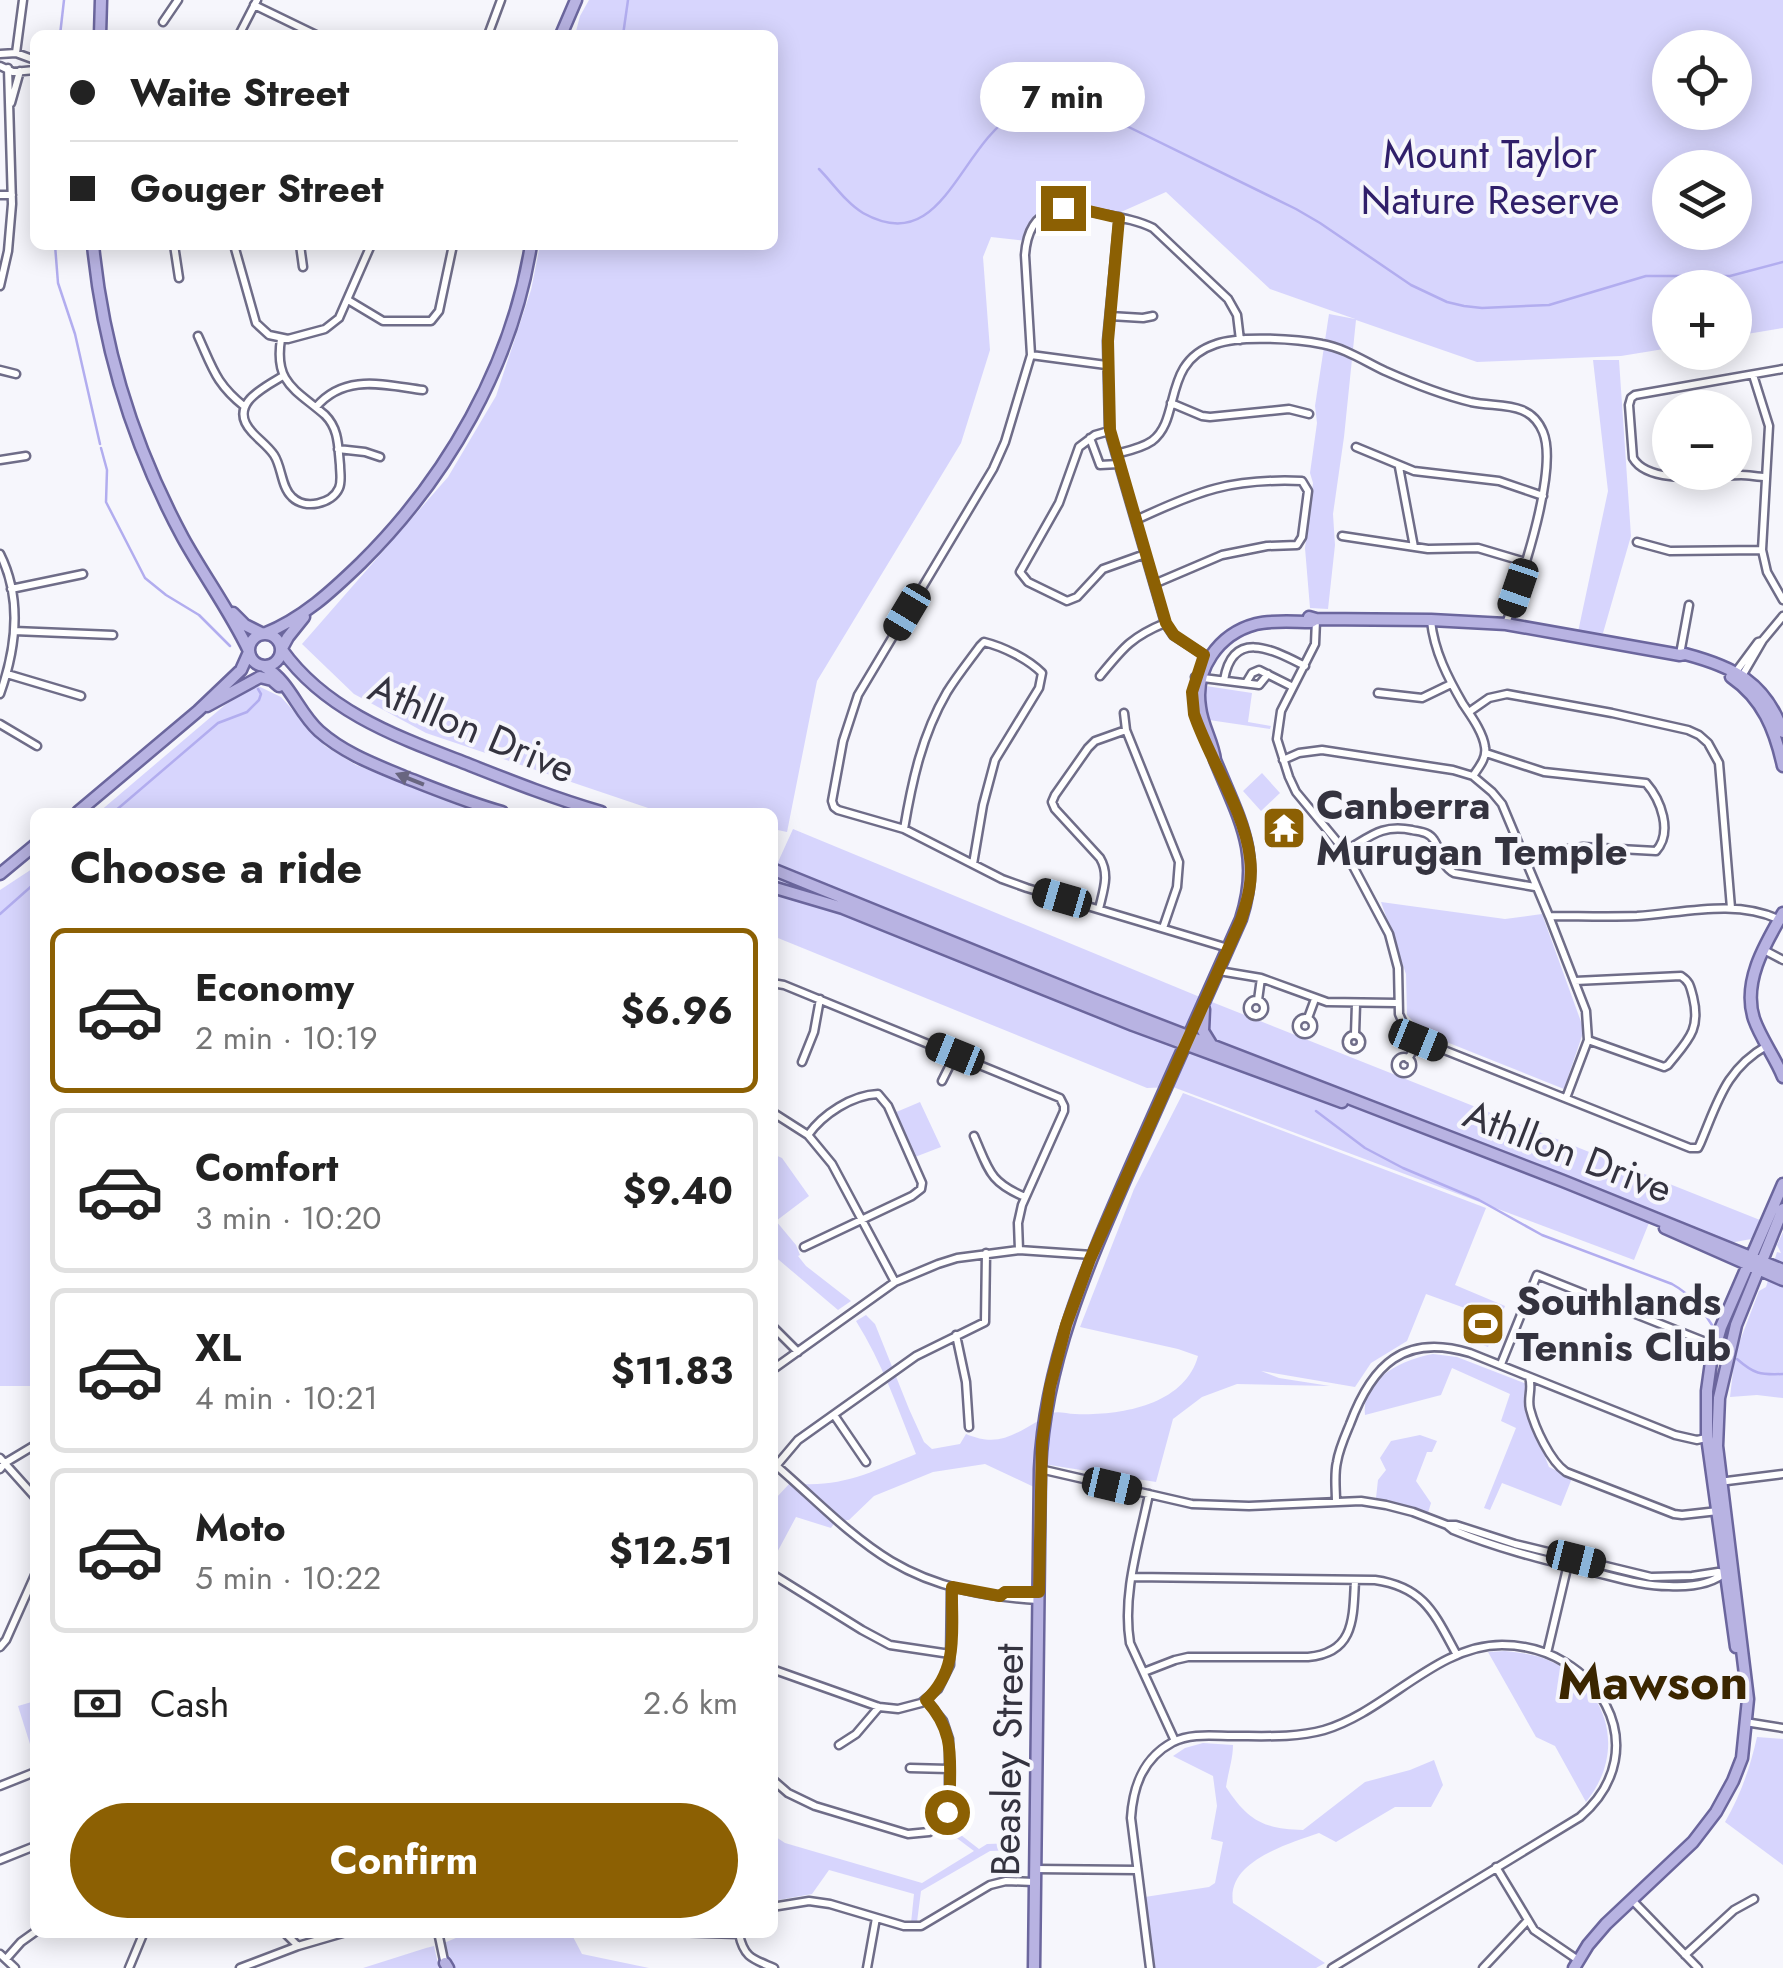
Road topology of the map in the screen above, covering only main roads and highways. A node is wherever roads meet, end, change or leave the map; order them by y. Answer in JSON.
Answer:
{"nodes":[{"id":1,"x":101,"y":0,"type":"edge"},
{"id":2,"x":576,"y":0,"type":"edge"},
{"id":3,"x":98,"y":30,"type":"edge"},
{"id":4,"x":563,"y":30,"type":"edge"},
{"id":5,"x":94,"y":250,"type":"edge"},
{"id":6,"x":530,"y":250,"type":"edge"},
{"id":7,"x":312,"y":608,"type":"junction"},
{"id":8,"x":228,"y":609,"type":"junction"},
{"id":9,"x":263,"y":634,"type":"junction"},
{"id":10,"x":282,"y":650,"type":"junction"},
{"id":11,"x":249,"y":651,"type":"junction"},
{"id":12,"x":265,"y":667,"type":"junction"},
{"id":13,"x":1737,"y":677,"type":"junction"},
{"id":14,"x":295,"y":701,"type":"junction"},
{"id":15,"x":202,"y":708,"type":"junction"},
{"id":16,"x":1783,"y":732,"type":"edge"},
{"id":17,"x":1783,"y":766,"type":"edge"},
{"id":18,"x":83,"y":808,"type":"edge"},
{"id":19,"x":489,"y":808,"type":"edge"},
{"id":20,"x":589,"y":808,"type":"edge"},
{"id":21,"x":30,"y":849,"type":"edge"},
{"id":22,"x":20,"y":856,"type":"junction"},
{"id":23,"x":0,"y":866,"type":"edge"},
{"id":24,"x":778,"y":870,"type":"edge"},
{"id":25,"x":0,"y":874,"type":"edge"},
{"id":26,"x":778,"y":889,"type":"edge"},
{"id":27,"x":1781,"y":916,"type":"edge"},
{"id":28,"x":1206,"y":998,"type":"junction"},
{"id":29,"x":1197,"y":1017,"type":"junction"},
{"id":30,"x":1156,"y":1023,"type":"junction"},
{"id":31,"x":1163,"y":1036,"type":"junction"},
{"id":32,"x":1187,"y":1040,"type":"junction"},
{"id":33,"x":1210,"y":1044,"type":"junction"},
{"id":34,"x":1222,"y":1058,"type":"junction"},
{"id":35,"x":1178,"y":1059,"type":"junction"},
{"id":36,"x":1783,"y":1077,"type":"edge"},
{"id":37,"x":1167,"y":1085,"type":"junction"},
{"id":38,"x":1783,"y":1184,"type":"edge"},
{"id":39,"x":1783,"y":1209,"type":"edge"},
{"id":40,"x":1774,"y":1230,"type":"junction"},
{"id":41,"x":1758,"y":1244,"type":"junction"},
{"id":42,"x":1724,"y":1246,"type":"junction"},
{"id":43,"x":1733,"y":1259,"type":"junction"},
{"id":44,"x":1755,"y":1264,"type":"junction"},
{"id":45,"x":1779,"y":1269,"type":"edge"},
{"id":46,"x":1783,"y":1281,"type":"edge"},
{"id":47,"x":1736,"y":1293,"type":"junction"},
{"id":48,"x":1750,"y":1293,"type":"junction"},
{"id":49,"x":1718,"y":1482,"type":"junction"},
{"id":50,"x":1576,"y":1964,"type":"edge"},
{"id":51,"x":1034,"y":1968,"type":"edge"}],
"edges":[{"from":1,"to":3,"type":"main road"},
{"from":2,"to":4,"type":"main road"},
{"from":5,"to":8,"type":"main road"},
{"from":6,"to":7,"type":"main road"},
{"from":7,"to":9,"type":"main road"},
{"from":7,"to":10,"type":"main road"},
{"from":8,"to":9,"type":"main road"},
{"from":8,"to":11,"type":"main road"},
{"from":9,"to":10,"type":"main road"},
{"from":9,"to":11,"type":"main road"},
{"from":10,"to":12,"type":"main road"},
{"from":10,"to":20,"type":"main road","name":"Athllon Drive"},
{"from":11,"to":12,"type":"main road"},
{"from":11,"to":15,"type":"main road"},
{"from":12,"to":14,"type":"main road","name":"Athllon Drive"},
{"from":12,"to":15,"type":"main road"},
{"from":13,"to":16,"type":"main road","name":"Beasley Street"},
{"from":13,"to":17,"type":"main road","name":"Beasley Street"},
{"from":13,"to":28,"type":"main road","name":"Beasley Street"},
{"from":14,"to":15,"type":"main road"},
{"from":19,"to":14,"type":"main road","name":"Athllon Drive","one_way":true},
{"from":15,"to":18,"type":"main road"},
{"from":21,"to":22,"type":"main road"},
{"from":22,"to":23,"type":"main road"},
{"from":22,"to":25,"type":"main road"},
{"from":24,"to":30,"type":"main road","name":"Athllon Drive"},
{"from":26,"to":31,"type":"main road","name":"Athllon Drive"},
{"from":27,"to":36,"type":"main road"},
{"from":28,"to":29,"type":"main road","name":"Beasley Street"},
{"from":28,"to":33,"type":"main road"},
{"from":29,"to":30,"type":"main road"},
{"from":29,"to":32,"type":"main road","name":"Beasley Street"},
{"from":30,"to":32,"type":"main road","name":"Athllon Drive"},
{"from":31,"to":32,"type":"main road","name":"Athllon Drive"},
{"from":31,"to":37,"type":"main road"},
{"from":32,"to":33,"type":"main road","name":"Athllon Drive"},
{"from":32,"to":34,"type":"main road","name":"Athllon Drive"},
{"from":32,"to":35,"type":"main road","name":"Beasley Street"},
{"from":33,"to":42,"type":"main road","name":"Athllon Drive"},
{"from":34,"to":35,"type":"main road"},
{"from":34,"to":43,"type":"main road","name":"Athllon Drive"},
{"from":35,"to":37,"type":"main road","name":"Beasley Street"},
{"from":37,"to":51,"type":"main road","name":"Beasley Street"},
{"from":38,"to":41,"type":"main road"},
{"from":39,"to":40,"type":"main road"},
{"from":40,"to":44,"type":"main road"},
{"from":40,"to":45,"type":"main road"},
{"from":41,"to":42,"type":"main road"},
{"from":41,"to":44,"type":"main road"},
{"from":42,"to":44,"type":"main road","name":"Athllon Drive"},
{"from":43,"to":44,"type":"main road","name":"Athllon Drive"},
{"from":43,"to":47,"type":"main road"},
{"from":44,"to":45,"type":"main road","name":"Athllon Drive"},
{"from":44,"to":46,"type":"main road","name":"Athllon Drive"},
{"from":44,"to":47,"type":"main road"},
{"from":44,"to":48,"type":"main road"},
{"from":46,"to":48,"type":"main road"},
{"from":47,"to":49,"type":"main road"},
{"from":48,"to":49,"type":"main road"},
{"from":49,"to":50,"type":"main road"}]}
